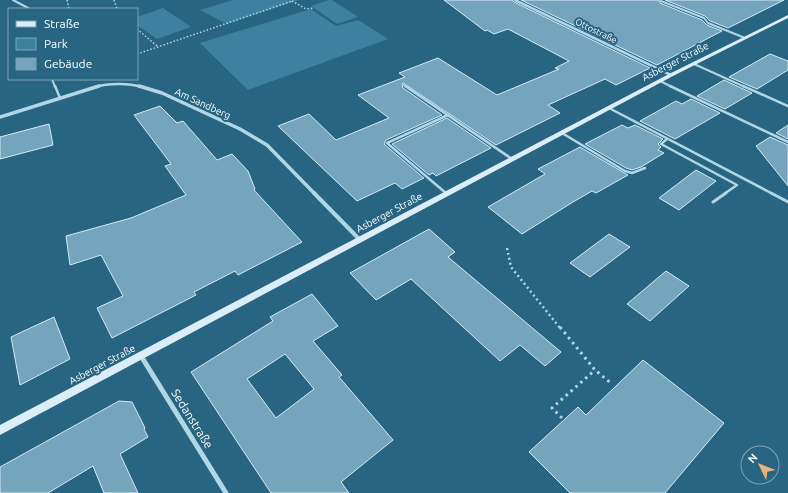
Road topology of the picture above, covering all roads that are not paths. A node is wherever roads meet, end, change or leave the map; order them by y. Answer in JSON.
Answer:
{"nodes":[{"id":1,"x":13,"y":0,"type":"edge"},
{"id":2,"x":516,"y":0,"type":"edge"},
{"id":3,"x":660,"y":1,"type":"dead end"},
{"id":4,"x":28,"y":8,"type":"edge"},
{"id":5,"x":788,"y":16,"type":"edge"},
{"id":6,"x":788,"y":24,"type":"edge"},
{"id":7,"x":770,"y":25,"type":"junction"},
{"id":8,"x":745,"y":38,"type":"junction"},
{"id":9,"x":694,"y":64,"type":"junction"},
{"id":10,"x":671,"y":75,"type":"junction"},
{"id":11,"x":52,"y":80,"type":"edge"},
{"id":12,"x":660,"y":81,"type":"junction"},
{"id":13,"x":404,"y":85,"type":"dead end"},
{"id":14,"x":60,"y":98,"type":"junction"},
{"id":15,"x":788,"y":106,"type":"edge"},
{"id":16,"x":609,"y":108,"type":"junction"},
{"id":17,"x":448,"y":115,"type":"junction"},
{"id":18,"x":0,"y":117,"type":"edge"},
{"id":19,"x":562,"y":133,"type":"junction"},
{"id":20,"x":667,"y":139,"type":"junction"},
{"id":21,"x":788,"y":142,"type":"edge"},
{"id":22,"x":512,"y":160,"type":"junction"},
{"id":23,"x":645,"y":168,"type":"dead end"},
{"id":24,"x":446,"y":194,"type":"junction"},
{"id":25,"x":713,"y":202,"type":"dead end"},
{"id":26,"x":788,"y":202,"type":"edge"},
{"id":27,"x":360,"y":240,"type":"junction"},
{"id":28,"x":141,"y":356,"type":"junction"},
{"id":29,"x":0,"y":430,"type":"edge"},
{"id":30,"x":226,"y":493,"type":"edge"}],
"edges":[{"from":1,"to":4,"type":"lane"},
{"from":2,"to":10,"type":"street","name":"Ottostraße"},
{"from":3,"to":8,"type":"lane"},
{"from":5,"to":7,"type":"street","name":"Asberger Straße"},
{"from":6,"to":7,"type":"street"},
{"from":7,"to":8,"type":"street","name":"Asberger Straße"},
{"from":8,"to":9,"type":"street","name":"Asberger Straße"},
{"from":9,"to":10,"type":"street","name":"Asberger Straße"},
{"from":9,"to":15,"type":"lane"},
{"from":10,"to":12,"type":"street","name":"Asberger Straße"},
{"from":11,"to":14,"type":"lane"},
{"from":12,"to":16,"type":"street","name":"Asberger Straße"},
{"from":12,"to":21,"type":"lane"},
{"from":13,"to":17,"type":"lane"},
{"from":14,"to":18,"type":"street","name":"Am Sandberg"},
{"from":14,"to":27,"type":"street","name":"Am Sandberg"},
{"from":16,"to":19,"type":"street","name":"Asberger Straße"},
{"from":16,"to":20,"type":"lane"},
{"from":17,"to":22,"type":"lane"},
{"from":17,"to":24,"type":"lane"},
{"from":19,"to":22,"type":"street","name":"Asberger Straße"},
{"from":19,"to":23,"type":"lane"},
{"from":20,"to":25,"type":"lane"},
{"from":20,"to":26,"type":"lane"},
{"from":22,"to":24,"type":"street","name":"Asberger Straße"},
{"from":24,"to":27,"type":"street","name":"Asberger Straße"},
{"from":27,"to":28,"type":"street","name":"Asberger Straße"},
{"from":28,"to":29,"type":"street","name":"Asberger Straße"},
{"from":28,"to":30,"type":"street","name":"Sedanstraße"}]}
